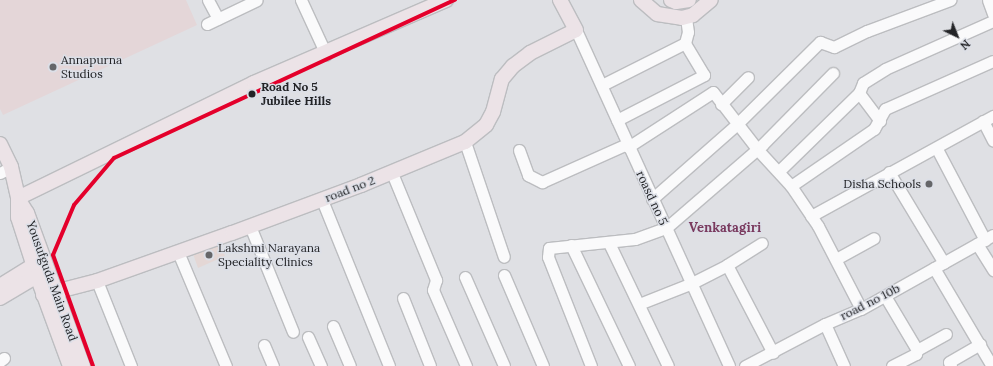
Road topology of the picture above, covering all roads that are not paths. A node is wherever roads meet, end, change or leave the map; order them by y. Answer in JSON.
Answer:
{"nodes":[{"id":1,"x":208,"y":0,"type":"edge"},
{"id":2,"x":257,"y":0,"type":"edge"},
{"id":3,"x":301,"y":0,"type":"edge"},
{"id":4,"x":446,"y":0,"type":"edge"},
{"id":5,"x":560,"y":0,"type":"edge"},
{"id":6,"x":641,"y":0,"type":"edge"},
{"id":7,"x":671,"y":0,"type":"edge"},
{"id":8,"x":689,"y":0,"type":"edge"},
{"id":9,"x":711,"y":0,"type":"edge"},
{"id":10,"x":950,"y":0,"type":"edge"},
{"id":11,"x":988,"y":0,"type":"edge"},
{"id":12,"x":993,"y":14,"type":"edge"},
{"id":13,"x":686,"y":17,"type":"junction"},
{"id":14,"x":218,"y":19,"type":"junction"},
{"id":15,"x":993,"y":21,"type":"edge"},
{"id":16,"x":208,"y":24,"type":"dead end"},
{"id":17,"x":576,"y":30,"type":"junction"},
{"id":18,"x":685,"y":43,"type":"junction"},
{"id":19,"x":326,"y":54,"type":"junction"},
{"id":20,"x":993,"y":61,"type":"edge"},
{"id":21,"x":834,"y":73,"type":"dead end"},
{"id":22,"x":748,"y":77,"type":"dead end"},
{"id":23,"x":602,"y":85,"type":"junction"},
{"id":24,"x":859,"y":93,"type":"junction"},
{"id":25,"x":721,"y":104,"type":"junction"},
{"id":26,"x":988,"y":118,"type":"edge"},
{"id":27,"x":617,"y":120,"type":"junction"},
{"id":28,"x":880,"y":121,"type":"junction"},
{"id":29,"x":737,"y":124,"type":"junction"},
{"id":30,"x":993,"y":141,"type":"edge"},
{"id":31,"x":465,"y":142,"type":"junction"},
{"id":32,"x":0,"y":144,"type":"edge"},
{"id":33,"x":628,"y":146,"type":"junction"},
{"id":34,"x":757,"y":149,"type":"junction"},
{"id":35,"x":937,"y":149,"type":"junction"},
{"id":36,"x":519,"y":150,"type":"dead end"},
{"id":37,"x":5,"y":170,"type":"edge"},
{"id":38,"x":778,"y":171,"type":"junction"},
{"id":39,"x":889,"y":172,"type":"junction"},
{"id":40,"x":392,"y":173,"type":"junction"},
{"id":41,"x":791,"y":186,"type":"junction"},
{"id":42,"x":18,"y":198,"type":"junction"},
{"id":43,"x":652,"y":199,"type":"junction"},
{"id":44,"x":322,"y":200,"type":"junction"},
{"id":45,"x":811,"y":216,"type":"junction"},
{"id":46,"x":250,"y":226,"type":"junction"},
{"id":47,"x":666,"y":228,"type":"junction"},
{"id":48,"x":874,"y":238,"type":"dead end"},
{"id":49,"x":985,"y":240,"type":"edge"},
{"id":50,"x":609,"y":242,"type":"junction"},
{"id":51,"x":762,"y":243,"type":"dead end"},
{"id":52,"x":571,"y":245,"type":"junction"},
{"id":53,"x":178,"y":252,"type":"junction"},
{"id":54,"x":504,"y":257,"type":"dead end"},
{"id":55,"x":836,"y":259,"type":"junction"},
{"id":56,"x":939,"y":265,"type":"junction"},
{"id":57,"x":727,"y":266,"type":"junction"},
{"id":58,"x":35,"y":270,"type":"junction"},
{"id":59,"x":993,"y":270,"type":"edge"},
{"id":60,"x":504,"y":275,"type":"dead end"},
{"id":61,"x":465,"y":277,"type":"dead end"},
{"id":62,"x":97,"y":281,"type":"junction"},
{"id":63,"x":692,"y":283,"type":"junction"},
{"id":64,"x":0,"y":286,"type":"edge"},
{"id":65,"x":49,"y":293,"type":"junction"},
{"id":66,"x":885,"y":296,"type":"junction"},
{"id":67,"x":0,"y":298,"type":"edge"},
{"id":68,"x":403,"y":298,"type":"dead end"},
{"id":69,"x":639,"y":304,"type":"junction"},
{"id":70,"x":861,"y":309,"type":"junction"},
{"id":71,"x":825,"y":324,"type":"junction"},
{"id":72,"x":334,"y":326,"type":"dead end"},
{"id":73,"x":293,"y":332,"type":"dead end"},
{"id":74,"x":946,"y":334,"type":"dead end"},
{"id":75,"x":308,"y":337,"type":"dead end"},
{"id":76,"x":980,"y":344,"type":"junction"},
{"id":77,"x":264,"y":345,"type":"dead end"},
{"id":78,"x":917,"y":350,"type":"junction"},
{"id":79,"x":773,"y":352,"type":"junction"},
{"id":80,"x":70,"y":366,"type":"edge"},
{"id":81,"x":83,"y":366,"type":"edge"},
{"id":82,"x":131,"y":366,"type":"edge"},
{"id":83,"x":226,"y":366,"type":"edge"},
{"id":84,"x":274,"y":366,"type":"edge"},
{"id":85,"x":321,"y":366,"type":"edge"},
{"id":86,"x":350,"y":366,"type":"edge"},
{"id":87,"x":389,"y":366,"type":"edge"},
{"id":88,"x":430,"y":366,"type":"edge"},
{"id":89,"x":466,"y":366,"type":"edge"},
{"id":90,"x":504,"y":366,"type":"edge"},
{"id":91,"x":543,"y":366,"type":"edge"},
{"id":92,"x":591,"y":366,"type":"edge"},
{"id":93,"x":629,"y":366,"type":"edge"},
{"id":94,"x":668,"y":366,"type":"edge"},
{"id":95,"x":729,"y":366,"type":"edge"},
{"id":96,"x":745,"y":366,"type":"edge"},
{"id":97,"x":844,"y":366,"type":"edge"},
{"id":98,"x":892,"y":366,"type":"edge"},
{"id":99,"x":951,"y":366,"type":"edge"},
{"id":100,"x":992,"y":366,"type":"edge"}],
"edges":[{"from":1,"to":14,"type":"street"},
{"from":2,"to":14,"type":"street"},
{"from":3,"to":19,"type":"street"},
{"from":4,"to":19,"type":"main road"},
{"from":5,"to":17,"type":"main road"},
{"from":6,"to":13,"type":"main road"},
{"from":7,"to":8,"type":"main road"},
{"from":9,"to":13,"type":"main road"},
{"from":10,"to":29,"type":"street"},
{"from":11,"to":12,"type":"street"},
{"from":13,"to":18,"type":"street"},
{"from":14,"to":16,"type":"street"},
{"from":15,"to":24,"type":"street"},
{"from":17,"to":23,"type":"street","name":"roasd no 5"},
{"from":17,"to":31,"type":"main road","name":"road no 2"},
{"from":18,"to":23,"type":"street"},
{"from":18,"to":27,"type":"street"},
{"from":19,"to":42,"type":"main road"},
{"from":20,"to":28,"type":"street"},
{"from":21,"to":34,"type":"street"},
{"from":22,"to":25,"type":"street"},
{"from":23,"to":27,"type":"street","name":"roasd no 5"},
{"from":24,"to":28,"type":"street"},
{"from":24,"to":38,"type":"street"},
{"from":25,"to":29,"type":"street"},
{"from":25,"to":33,"type":"street"},
{"from":26,"to":30,"type":"street"},
{"from":26,"to":35,"type":"street"},
{"from":27,"to":33,"type":"street","name":"roasd no 5"},
{"from":28,"to":41,"type":"street"},
{"from":29,"to":34,"type":"street"},
{"from":29,"to":43,"type":"street"},
{"from":31,"to":40,"type":"main road","name":"road no 2"},
{"from":31,"to":54,"type":"street"},
{"from":32,"to":37,"type":"main road"},
{"from":33,"to":36,"type":"street"},
{"from":33,"to":43,"type":"street","name":"roasd no 5"},
{"from":34,"to":38,"type":"street"},
{"from":34,"to":47,"type":"street"},
{"from":35,"to":39,"type":"street"},
{"from":35,"to":49,"type":"street"},
{"from":37,"to":42,"type":"main road"},
{"from":38,"to":41,"type":"street"},
{"from":39,"to":45,"type":"street"},
{"from":39,"to":56,"type":"street"},
{"from":40,"to":44,"type":"main road","name":"road no 2"},
{"from":40,"to":89,"type":"street"},
{"from":41,"to":45,"type":"street"},
{"from":42,"to":58,"type":"main road"},
{"from":42,"to":65,"type":"main road","name":"Yousufguda Main Road"},
{"from":43,"to":47,"type":"street","name":"roasd no 5"},
{"from":44,"to":46,"type":"main road","name":"road no 2"},
{"from":44,"to":87,"type":"street"},
{"from":45,"to":55,"type":"street"},
{"from":46,"to":53,"type":"main road","name":"road no 2"},
{"from":46,"to":73,"type":"street"},
{"from":47,"to":50,"type":"street"},
{"from":47,"to":63,"type":"street","name":"roasd no 5"},
{"from":48,"to":55,"type":"street"},
{"from":49,"to":56,"type":"street","name":"road no 10b"},
{"from":49,"to":59,"type":"street"},
{"from":50,"to":52,"type":"street"},
{"from":50,"to":69,"type":"street"},
{"from":51,"to":57,"type":"street"},
{"from":52,"to":92,"type":"street"},
{"from":52,"to":93,"type":"street"},
{"from":53,"to":62,"type":"main road","name":"road no 2"},
{"from":53,"to":83,"type":"street"},
{"from":55,"to":70,"type":"street"},
{"from":56,"to":66,"type":"street","name":"road no 10b"},
{"from":56,"to":76,"type":"street"},
{"from":57,"to":63,"type":"street"},
{"from":57,"to":79,"type":"street"},
{"from":58,"to":64,"type":"main road"},
{"from":58,"to":65,"type":"main road"},
{"from":58,"to":67,"type":"main road"},
{"from":60,"to":91,"type":"street"},
{"from":61,"to":90,"type":"street"},
{"from":62,"to":65,"type":"main road","name":"road no 2"},
{"from":62,"to":82,"type":"street"},
{"from":63,"to":69,"type":"street"},
{"from":63,"to":95,"type":"street","name":"roasd no 5"},
{"from":65,"to":80,"type":"main road","name":"Yousufguda Main Road"},
{"from":65,"to":81,"type":"main road","name":"Yousufguda Main Road"},
{"from":66,"to":70,"type":"street","name":"road no 10b"},
{"from":66,"to":78,"type":"street"},
{"from":68,"to":88,"type":"street"},
{"from":69,"to":94,"type":"street"},
{"from":70,"to":71,"type":"street","name":"road no 10b"},
{"from":71,"to":79,"type":"street","name":"road no 10b"},
{"from":71,"to":97,"type":"street"},
{"from":72,"to":86,"type":"street"},
{"from":74,"to":78,"type":"street"},
{"from":75,"to":85,"type":"street"},
{"from":76,"to":99,"type":"street"},
{"from":76,"to":100,"type":"street"},
{"from":77,"to":84,"type":"street"},
{"from":78,"to":98,"type":"street"},
{"from":79,"to":96,"type":"street","name":"road no 10b"}]}
